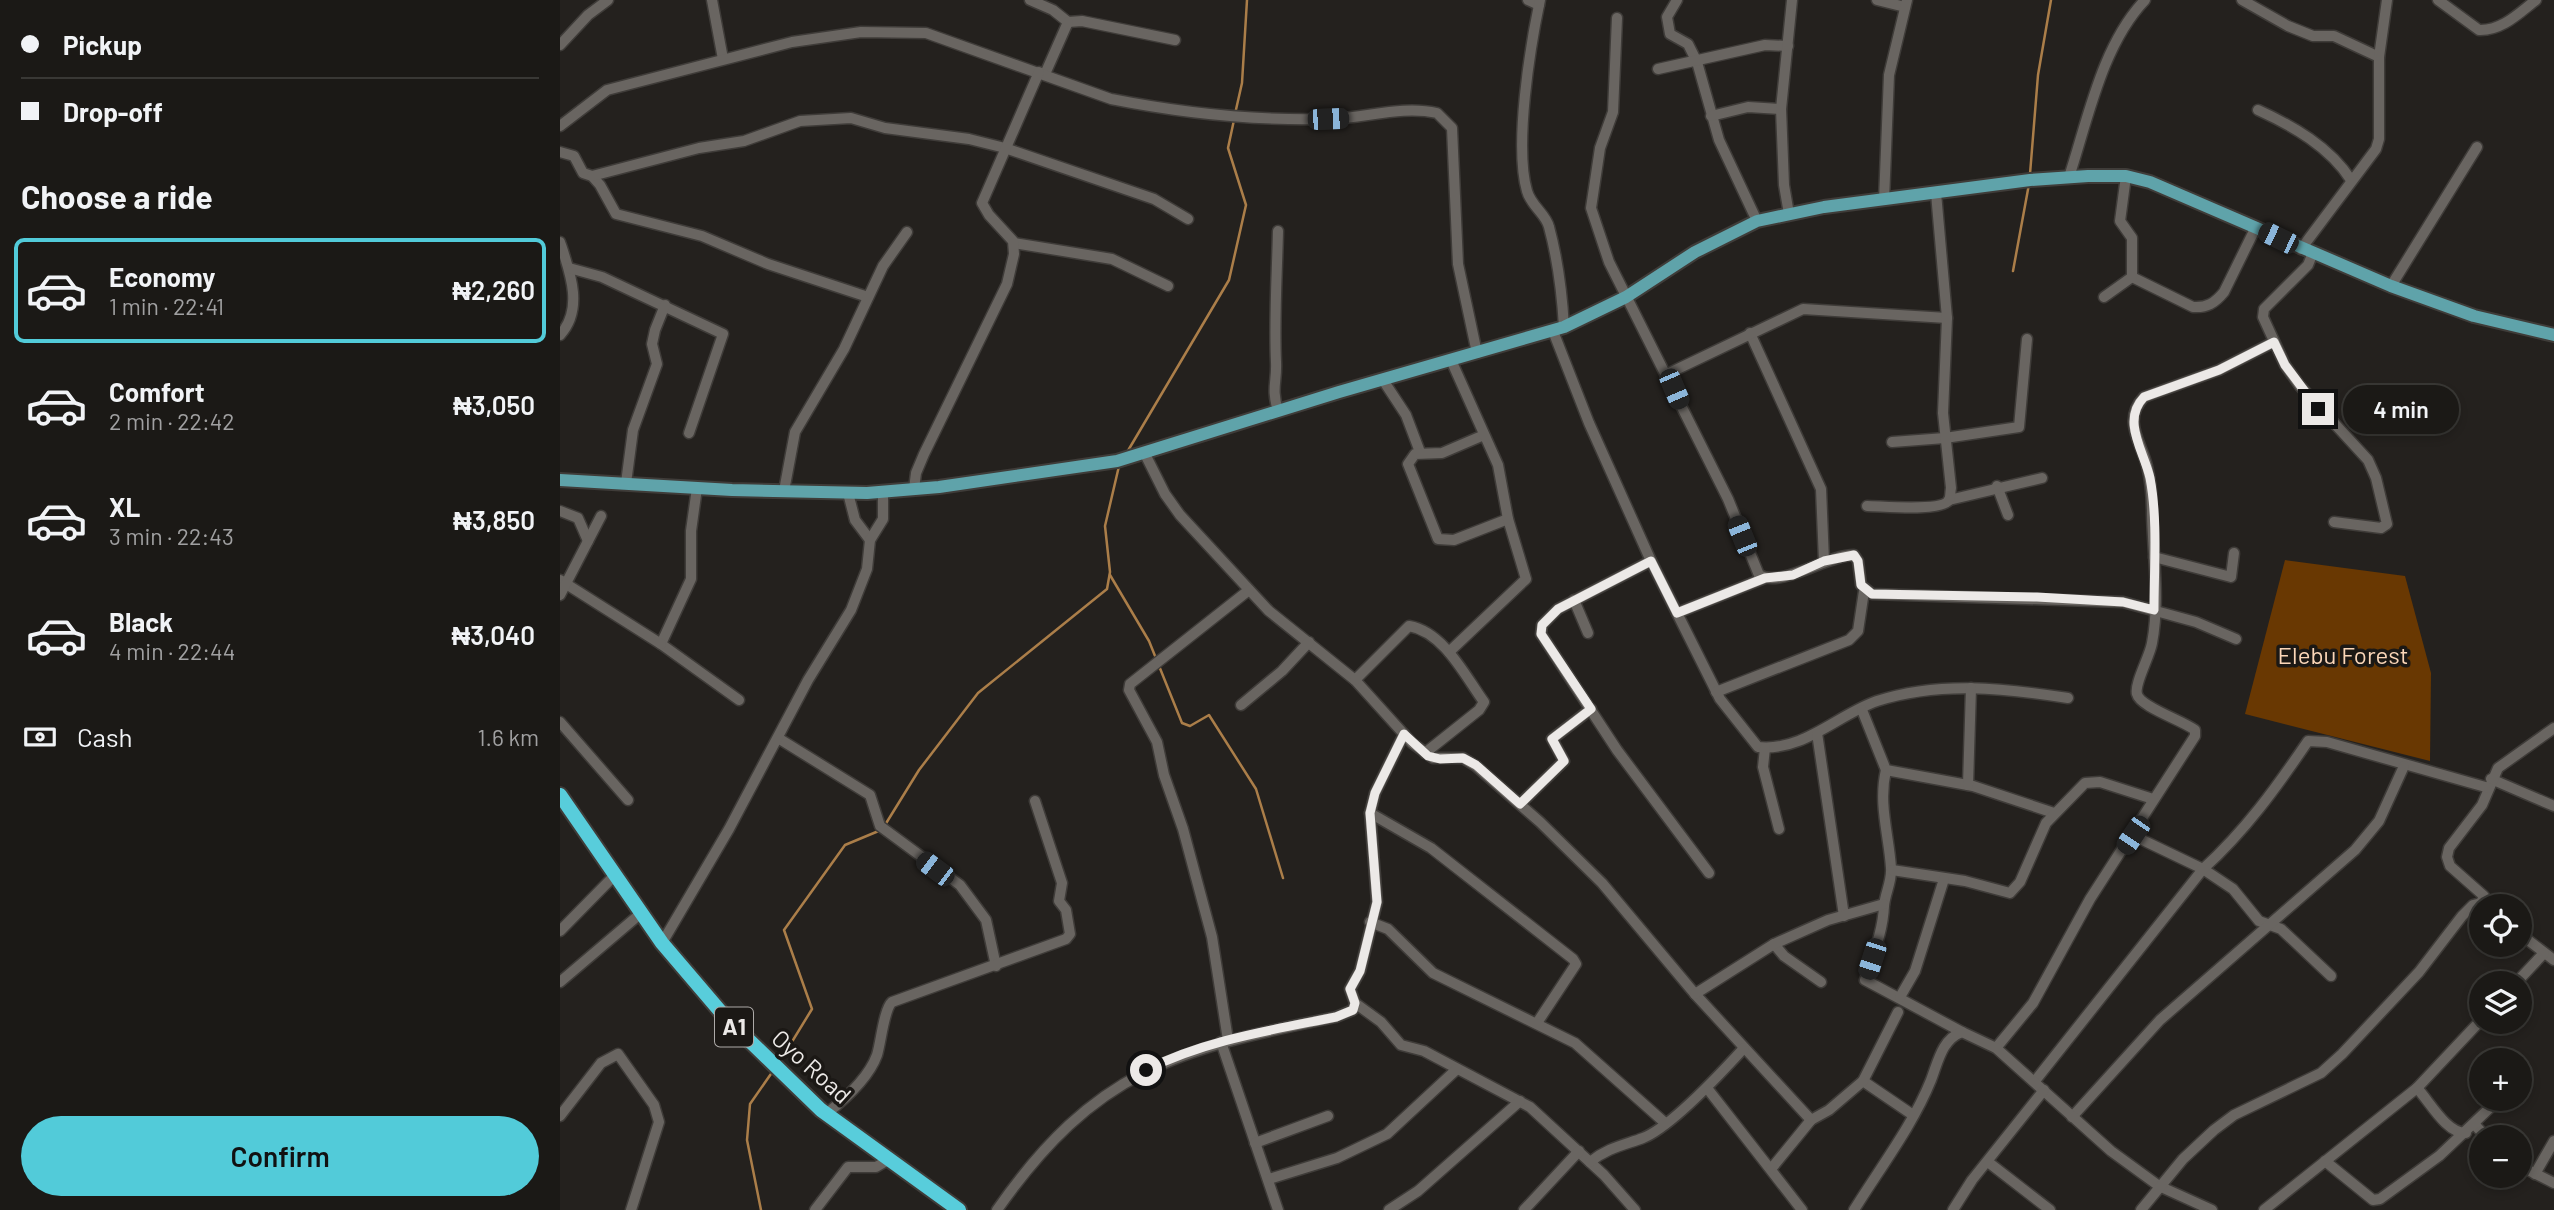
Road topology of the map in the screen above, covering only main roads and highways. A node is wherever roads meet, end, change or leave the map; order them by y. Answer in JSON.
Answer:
{"nodes":[{"id":1,"x":2554,"y":335,"type":"edge"},
{"id":2,"x":560,"y":480,"type":"edge"},
{"id":3,"x":560,"y":795,"type":"edge"},
{"id":4,"x":960,"y":1210,"type":"edge"}],
"edges":[{"from":1,"to":2,"type":"main road"},
{"from":3,"to":4,"type":"highway","name":"Oyo Road","number":"A1"}]}
